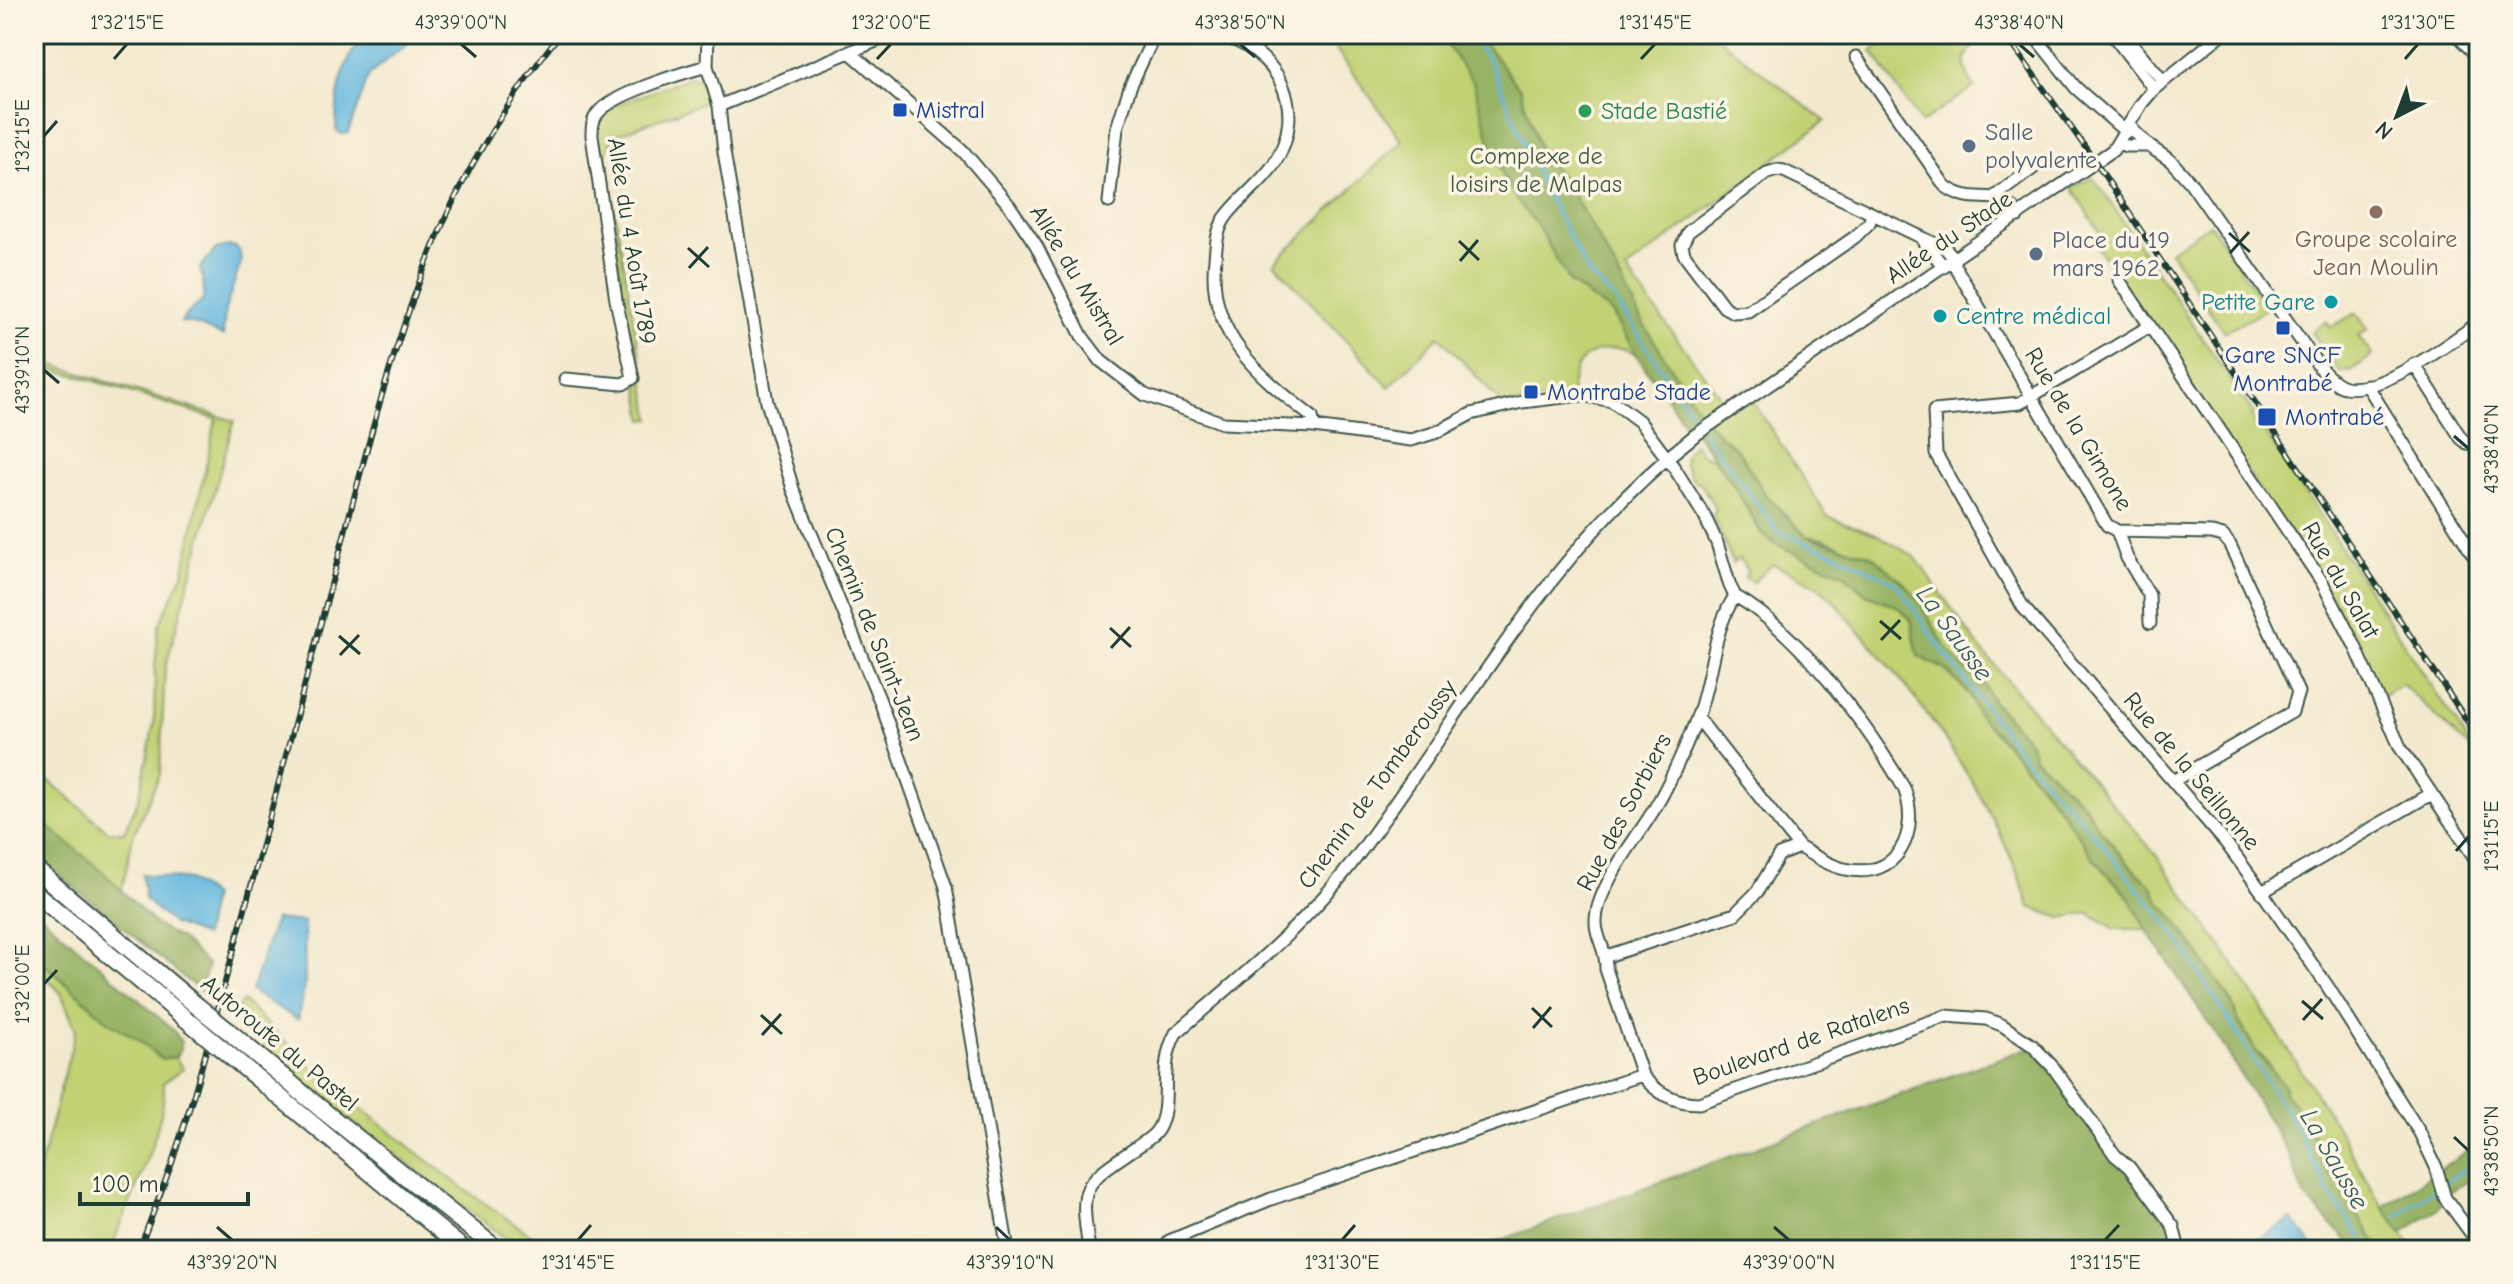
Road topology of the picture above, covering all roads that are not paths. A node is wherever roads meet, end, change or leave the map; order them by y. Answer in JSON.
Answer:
{"nodes":[{"id":1,"x":893,"y":34,"type":"edge"},
{"id":2,"x":1155,"y":34,"type":"edge"},
{"id":3,"x":1215,"y":34,"type":"edge"},
{"id":4,"x":2033,"y":34,"type":"edge"},
{"id":5,"x":2112,"y":34,"type":"edge"},
{"id":6,"x":2124,"y":34,"type":"edge"},
{"id":7,"x":2222,"y":34,"type":"edge"},
{"id":8,"x":2458,"y":34,"type":"edge"},
{"id":9,"x":712,"y":36,"type":"edge"},
{"id":10,"x":851,"y":53,"type":"junction"},
{"id":11,"x":2479,"y":56,"type":"edge"},
{"id":12,"x":1856,"y":57,"type":"dead end"},
{"id":13,"x":707,"y":66,"type":"junction"},
{"id":14,"x":2158,"y":85,"type":"junction"},
{"id":15,"x":719,"y":106,"type":"junction"},
{"id":16,"x":2128,"y":129,"type":"junction"},
{"id":17,"x":2119,"y":143,"type":"junction"},
{"id":18,"x":2149,"y":146,"type":"junction"},
{"id":19,"x":2036,"y":166,"type":"dead end"},
{"id":20,"x":1994,"y":197,"type":"junction"},
{"id":21,"x":1109,"y":202,"type":"dead end"},
{"id":22,"x":1873,"y":214,"type":"junction"},
{"id":23,"x":2018,"y":216,"type":"junction"},
{"id":24,"x":1950,"y":262,"type":"junction"},
{"id":25,"x":2119,"y":280,"type":"dead end"},
{"id":26,"x":2479,"y":322,"type":"edge"},
{"id":27,"x":2150,"y":326,"type":"junction"},
{"id":28,"x":2414,"y":364,"type":"junction"},
{"id":29,"x":565,"y":379,"type":"dead end"},
{"id":30,"x":2367,"y":385,"type":"junction"},
{"id":31,"x":2032,"y":395,"type":"junction"},
{"id":32,"x":1314,"y":427,"type":"junction"},
{"id":33,"x":2479,"y":445,"type":"edge"},
{"id":34,"x":1666,"y":458,"type":"junction"},
{"id":35,"x":2117,"y":531,"type":"junction"},
{"id":36,"x":2479,"y":563,"type":"edge"},
{"id":37,"x":1735,"y":596,"type":"junction"},
{"id":38,"x":2150,"y":623,"type":"dead end"},
{"id":39,"x":1697,"y":717,"type":"junction"},
{"id":40,"x":2173,"y":781,"type":"junction"},
{"id":41,"x":2431,"y":794,"type":"junction"},
{"id":42,"x":1799,"y":847,"type":"junction"},
{"id":43,"x":2479,"y":864,"type":"edge"},
{"id":44,"x":34,"y":868,"type":"edge"},
{"id":45,"x":34,"y":892,"type":"edge"},
{"id":46,"x":2262,"y":892,"type":"junction"},
{"id":47,"x":1607,"y":956,"type":"junction"},
{"id":48,"x":1642,"y":1075,"type":"junction"},
{"id":49,"x":1169,"y":1241,"type":"dead end"},
{"id":50,"x":2479,"y":1244,"type":"edge"},
{"id":51,"x":464,"y":1250,"type":"edge"},
{"id":52,"x":498,"y":1250,"type":"edge"},
{"id":53,"x":1008,"y":1250,"type":"edge"},
{"id":54,"x":1089,"y":1250,"type":"edge"},
{"id":55,"x":2179,"y":1250,"type":"edge"}],
"edges":[{"from":1,"to":10,"type":"street"},
{"from":2,"to":21,"type":"street"},
{"from":3,"to":32,"type":"street"},
{"from":4,"to":16,"type":"street"},
{"from":5,"to":14,"type":"street"},
{"from":6,"to":14,"type":"street"},
{"from":7,"to":14,"type":"street","name":"Allée du Stade"},
{"from":8,"to":11,"type":"main road"},
{"from":9,"to":13,"type":"street","name":"Chemin de Saint-Jean"},
{"from":10,"to":15,"type":"street"},
{"from":10,"to":32,"type":"street","name":"Allée du Mistral"},
{"from":12,"to":20,"type":"street"},
{"from":13,"to":15,"type":"street","name":"Chemin de Saint-Jean"},
{"from":13,"to":29,"type":"street","name":"Allée du 4 Août 1789"},
{"from":14,"to":16,"type":"street","name":"Allée du Stade"},
{"from":15,"to":53,"type":"street","name":"Chemin de Saint-Jean"},
{"from":16,"to":17,"type":"street","name":"Allée du Stade"},
{"from":16,"to":18,"type":"street"},
{"from":17,"to":18,"type":"street"},
{"from":17,"to":23,"type":"street","name":"Allée du Stade"},
{"from":18,"to":30,"type":"street"},
{"from":19,"to":20,"type":"street"},
{"from":20,"to":23,"type":"street"},
{"from":22,"to":22,"type":"street"},
{"from":22,"to":24,"type":"street","name":"Rue de la Gimone"},
{"from":23,"to":24,"type":"street","name":"Allée du Stade"},
{"from":24,"to":31,"type":"street","name":"Rue de la Gimone"},
{"from":24,"to":34,"type":"street","name":"Allée du Stade"},
{"from":25,"to":27,"type":"street","name":"Rue du Salat"},
{"from":26,"to":28,"type":"street"},
{"from":27,"to":31,"type":"street"},
{"from":27,"to":41,"type":"street","name":"Rue du Salat"},
{"from":28,"to":30,"type":"street"},
{"from":28,"to":33,"type":"street"},
{"from":30,"to":36,"type":"street"},
{"from":31,"to":35,"type":"street","name":"Rue de la Gimone"},
{"from":31,"to":40,"type":"street","name":"Rue de la Seillonne"},
{"from":32,"to":34,"type":"street","name":"Allée du Mistral"},
{"from":34,"to":37,"type":"street"},
{"from":34,"to":54,"type":"street","name":"Chemin de Tomberoussy"},
{"from":35,"to":38,"type":"street"},
{"from":35,"to":40,"type":"street","name":"Rue de la Gimone"},
{"from":37,"to":39,"type":"street","name":"Rue des Sorbiers"},
{"from":37,"to":42,"type":"street"},
{"from":39,"to":42,"type":"street"},
{"from":39,"to":47,"type":"street","name":"Rue des Sorbiers"},
{"from":40,"to":46,"type":"street","name":"Rue de la Seillonne"},
{"from":41,"to":43,"type":"street","name":"Rue du Salat"},
{"from":41,"to":46,"type":"street"},
{"from":42,"to":47,"type":"street"},
{"from":44,"to":52,"type":"highway","name":"Autoroute du Pastel","bridge":true},
{"from":45,"to":51,"type":"highway","name":"Autoroute du Pastel","bridge":true},
{"from":46,"to":50,"type":"street","name":"Rue de la Seillonne"},
{"from":47,"to":48,"type":"street","name":"Rue des Sorbiers"},
{"from":48,"to":49,"type":"street"},
{"from":48,"to":55,"type":"street","name":"Boulevard de Ratalens"}]}
